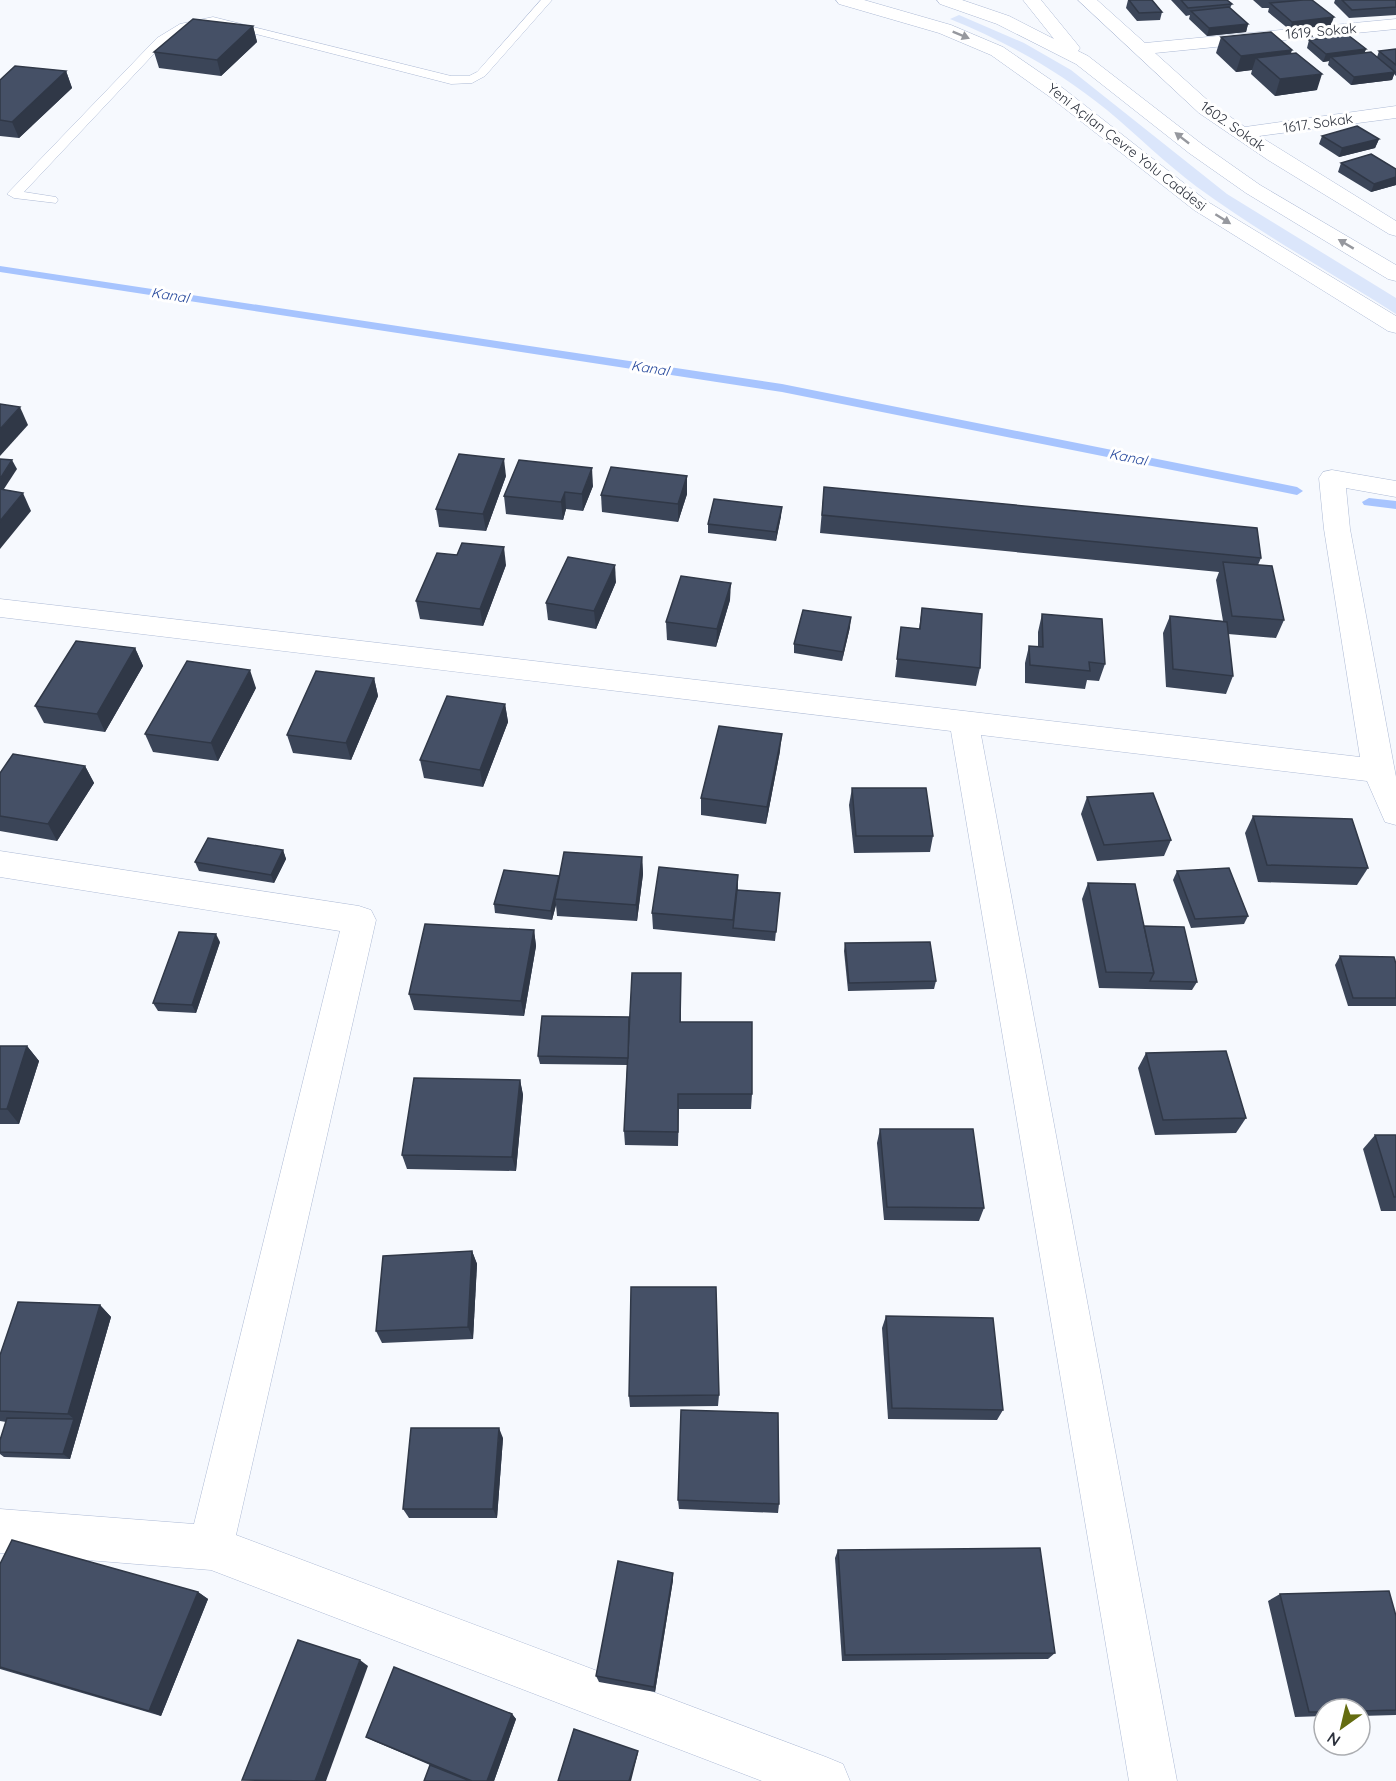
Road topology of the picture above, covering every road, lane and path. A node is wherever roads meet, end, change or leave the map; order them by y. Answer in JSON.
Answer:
{"nodes":[{"id":1,"x":547,"y":0,"type":"edge"},
{"id":2,"x":845,"y":0,"type":"edge"},
{"id":3,"x":950,"y":0,"type":"edge"},
{"id":4,"x":1032,"y":0,"type":"edge"},
{"id":5,"x":1087,"y":0,"type":"edge"},
{"id":6,"x":920,"y":20,"type":"junction"},
{"id":7,"x":1396,"y":24,"type":"edge"},
{"id":8,"x":1139,"y":49,"type":"junction"},
{"id":9,"x":1082,"y":60,"type":"junction"},
{"id":10,"x":1396,"y":112,"type":"edge"},
{"id":11,"x":1240,"y":133,"type":"junction"},
{"id":12,"x":51,"y":200,"type":"dead end"},
{"id":13,"x":1396,"y":230,"type":"edge"},
{"id":14,"x":1396,"y":274,"type":"edge"},
{"id":15,"x":1396,"y":326,"type":"edge"},
{"id":16,"x":1396,"y":489,"type":"edge"},
{"id":17,"x":3,"y":616,"type":"edge"},
{"id":18,"x":964,"y":722,"type":"junction"},
{"id":19,"x":1378,"y":771,"type":"junction"},
{"id":20,"x":1396,"y":813,"type":"edge"},
{"id":21,"x":0,"y":864,"type":"edge"},
{"id":22,"x":0,"y":1531,"type":"edge"},
{"id":23,"x":211,"y":1548,"type":"junction"},
{"id":24,"x":826,"y":1781,"type":"edge"},
{"id":25,"x":1153,"y":1781,"type":"edge"}],
"edges":[{"from":1,"to":12,"type":"lane"},
{"from":2,"to":6,"type":"street","name":"Yeni Açılan Çevre Yolu Caddesi"},
{"from":3,"to":6,"type":"street"},
{"from":3,"to":9,"type":"street"},
{"from":4,"to":9,"type":"street"},
{"from":5,"to":8,"type":"street","name":"1602. Sokak"},
{"from":6,"to":15,"type":"street","name":"Yeni Açılan Çevre Yolu Caddesi","one_way":true},
{"from":7,"to":8,"type":"street","name":"1619. Sokak"},
{"from":8,"to":11,"type":"street","name":"1602. Sokak"},
{"from":14,"to":9,"type":"street","one_way":true},
{"from":10,"to":11,"type":"street","name":"1617. Sokak"},
{"from":11,"to":13,"type":"street","name":"1602. Sokak"},
{"from":16,"to":19,"type":"street"},
{"from":17,"to":18,"type":"street"},
{"from":18,"to":19,"type":"street"},
{"from":18,"to":25,"type":"street"},
{"from":19,"to":20,"type":"street"},
{"from":21,"to":23,"type":"street"},
{"from":22,"to":23,"type":"street"},
{"from":23,"to":24,"type":"street"}]}
